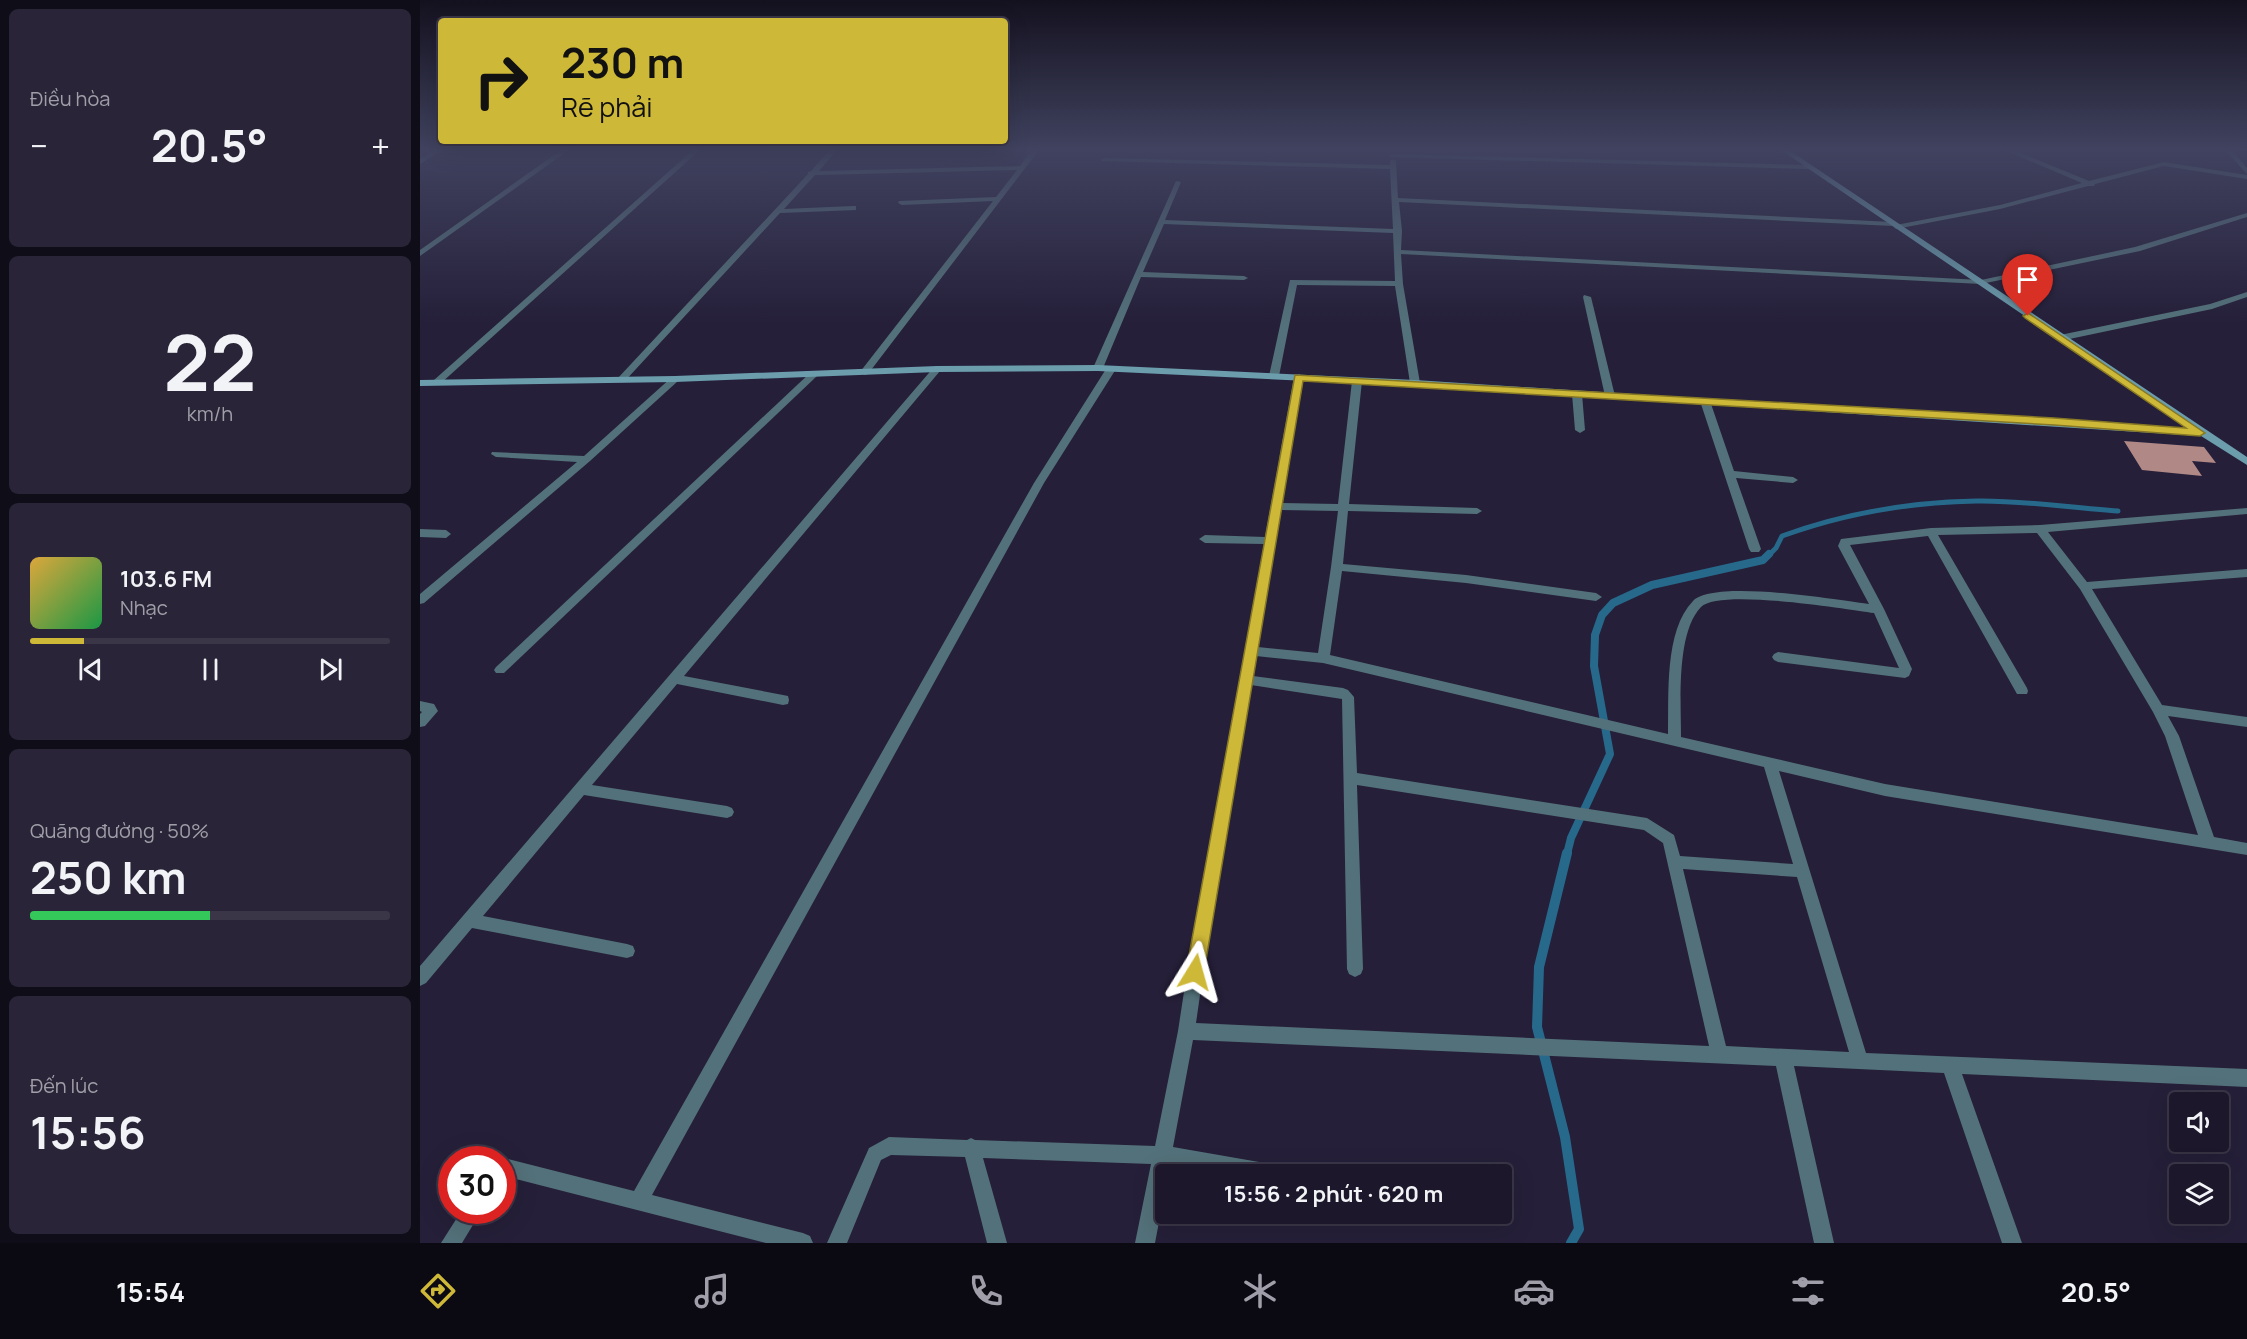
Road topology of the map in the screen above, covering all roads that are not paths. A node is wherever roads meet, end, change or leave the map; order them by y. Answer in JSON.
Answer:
{"nodes":[{"id":1,"x":485,"y":208,"type":"edge"},
{"id":2,"x":632,"y":208,"type":"edge"},
{"id":3,"x":779,"y":208,"type":"edge"},
{"id":4,"x":853,"y":208,"type":"dead end"},
{"id":5,"x":991,"y":208,"type":"edge"},
{"id":6,"x":1167,"y":208,"type":"edge"},
{"id":7,"x":1397,"y":208,"type":"edge"},
{"id":8,"x":1550,"y":208,"type":"edge"},
{"id":9,"x":1868,"y":208,"type":"edge"},
{"id":10,"x":1994,"y":208,"type":"edge"},
{"id":11,"x":776,"y":211,"type":"junction"},
{"id":12,"x":2247,"y":215,"type":"edge"},
{"id":13,"x":1161,"y":222,"type":"junction"},
{"id":14,"x":1895,"y":226,"type":"junction"},
{"id":15,"x":1398,"y":231,"type":"junction"},
{"id":16,"x":1399,"y":252,"type":"junction"},
{"id":17,"x":420,"y":254,"type":"edge"},
{"id":18,"x":1138,"y":274,"type":"junction"},
{"id":19,"x":1244,"y":278,"type":"dead end"},
{"id":20,"x":1981,"y":282,"type":"junction"},
{"id":21,"x":1399,"y":284,"type":"junction"},
{"id":22,"x":2247,"y":294,"type":"edge"},
{"id":23,"x":1587,"y":297,"type":"dead end"},
{"id":24,"x":2060,"y":338,"type":"junction"},
{"id":25,"x":1105,"y":368,"type":"junction"},
{"id":26,"x":937,"y":369,"type":"junction"},
{"id":27,"x":866,"y":372,"type":"junction"},
{"id":28,"x":814,"y":374,"type":"junction"},
{"id":29,"x":1274,"y":376,"type":"junction"},
{"id":30,"x":1299,"y":377,"type":"junction"},
{"id":31,"x":675,"y":379,"type":"junction"},
{"id":32,"x":621,"y":380,"type":"junction"},
{"id":33,"x":1357,"y":381,"type":"junction"},
{"id":34,"x":420,"y":382,"type":"edge"},
{"id":35,"x":437,"y":382,"type":"junction"},
{"id":36,"x":1415,"y":383,"type":"junction"},
{"id":37,"x":1577,"y":394,"type":"junction"},
{"id":38,"x":1610,"y":396,"type":"junction"},
{"id":39,"x":1705,"y":401,"type":"junction"},
{"id":40,"x":1580,"y":430,"type":"dead end"},
{"id":41,"x":2200,"y":433,"type":"junction"},
{"id":42,"x":496,"y":454,"type":"dead end"},
{"id":43,"x":586,"y":459,"type":"junction"},
{"id":44,"x":2247,"y":462,"type":"edge"},
{"id":45,"x":1729,"y":474,"type":"junction"},
{"id":46,"x":1793,"y":480,"type":"dead end"},
{"id":47,"x":1276,"y":506,"type":"junction"},
{"id":48,"x":1344,"y":508,"type":"junction"},
{"id":49,"x":1477,"y":511,"type":"dead end"},
{"id":50,"x":2247,"y":511,"type":"edge"},
{"id":51,"x":2040,"y":529,"type":"junction"},
{"id":52,"x":1931,"y":532,"type":"junction"},
{"id":53,"x":420,"y":533,"type":"edge"},
{"id":54,"x":446,"y":534,"type":"dead end"},
{"id":55,"x":1205,"y":539,"type":"dead end"},
{"id":56,"x":1270,"y":541,"type":"junction"},
{"id":57,"x":1755,"y":549,"type":"dead end"},
{"id":58,"x":1338,"y":567,"type":"junction"},
{"id":59,"x":2247,"y":573,"type":"edge"},
{"id":60,"x":2084,"y":586,"type":"junction"},
{"id":61,"x":1596,"y":597,"type":"dead end"},
{"id":62,"x":420,"y":600,"type":"edge"},
{"id":63,"x":1878,"y":609,"type":"junction"},
{"id":64,"x":1251,"y":651,"type":"junction"},
{"id":65,"x":1778,"y":657,"type":"dead end"},
{"id":66,"x":1323,"y":658,"type":"junction"},
{"id":67,"x":500,"y":670,"type":"dead end"},
{"id":68,"x":674,"y":679,"type":"junction"},
{"id":69,"x":1246,"y":680,"type":"junction"},
{"id":70,"x":2022,"y":691,"type":"dead end"},
{"id":71,"x":783,"y":700,"type":"dead end"},
{"id":72,"x":420,"y":706,"type":"edge"},
{"id":73,"x":2158,"y":709,"type":"junction"},
{"id":74,"x":420,"y":722,"type":"edge"},
{"id":75,"x":2247,"y":722,"type":"edge"},
{"id":76,"x":1674,"y":740,"type":"junction"},
{"id":77,"x":1770,"y":763,"type":"junction"},
{"id":78,"x":1352,"y":778,"type":"junction"},
{"id":79,"x":580,"y":789,"type":"junction"},
{"id":80,"x":728,"y":812,"type":"dead end"},
{"id":81,"x":2208,"y":842,"type":"junction"},
{"id":82,"x":2247,"y":849,"type":"edge"},
{"id":83,"x":1674,"y":862,"type":"junction"},
{"id":84,"x":1804,"y":871,"type":"junction"},
{"id":85,"x":469,"y":920,"type":"junction"},
{"id":86,"x":627,"y":951,"type":"dead end"},
{"id":87,"x":1355,"y":969,"type":"dead end"},
{"id":88,"x":420,"y":978,"type":"edge"},
{"id":89,"x":1186,"y":1031,"type":"junction"},
{"id":90,"x":1719,"y":1054,"type":"junction"},
{"id":91,"x":1783,"y":1057,"type":"junction"},
{"id":92,"x":1860,"y":1061,"type":"junction"},
{"id":93,"x":1950,"y":1065,"type":"junction"},
{"id":94,"x":2247,"y":1078,"type":"edge"},
{"id":95,"x":971,"y":1147,"type":"junction"},
{"id":96,"x":1164,"y":1155,"type":"junction"},
{"id":97,"x":1218,"y":1164,"type":"edge"},
{"id":98,"x":516,"y":1170,"type":"edge"},
{"id":99,"x":639,"y":1201,"type":"junction"},
{"id":100,"x":464,"y":1224,"type":"edge"},
{"id":101,"x":451,"y":1243,"type":"edge"},
{"id":102,"x":802,"y":1243,"type":"edge"},
{"id":103,"x":837,"y":1243,"type":"edge"},
{"id":104,"x":997,"y":1243,"type":"edge"},
{"id":105,"x":1146,"y":1243,"type":"edge"},
{"id":106,"x":1824,"y":1243,"type":"edge"},
{"id":107,"x":2012,"y":1243,"type":"edge"}],
"edges":[{"from":1,"to":17,"type":"street"},
{"from":2,"to":35,"type":"street"},
{"from":3,"to":11,"type":"street"},
{"from":4,"to":11,"type":"street"},
{"from":5,"to":27,"type":"street"},
{"from":6,"to":13,"type":"street"},
{"from":7,"to":15,"type":"street"},
{"from":8,"to":14,"type":"street"},
{"from":9,"to":14,"type":"street"},
{"from":10,"to":14,"type":"street"},
{"from":11,"to":32,"type":"street"},
{"from":12,"to":20,"type":"street"},
{"from":13,"to":15,"type":"street"},
{"from":13,"to":18,"type":"street"},
{"from":14,"to":20,"type":"street"},
{"from":15,"to":16,"type":"street"},
{"from":16,"to":20,"type":"street"},
{"from":16,"to":21,"type":"street"},
{"from":18,"to":19,"type":"street"},
{"from":18,"to":25,"type":"street"},
{"from":20,"to":24,"type":"street"},
{"from":21,"to":29,"type":"street"},
{"from":21,"to":36,"type":"street"},
{"from":22,"to":24,"type":"street"},
{"from":23,"to":38,"type":"street"},
{"from":24,"to":41,"type":"street"},
{"from":25,"to":26,"type":"street"},
{"from":25,"to":29,"type":"street"},
{"from":25,"to":99,"type":"street"},
{"from":26,"to":27,"type":"street"},
{"from":26,"to":68,"type":"street"},
{"from":27,"to":28,"type":"street"},
{"from":28,"to":31,"type":"street"},
{"from":28,"to":67,"type":"street"},
{"from":29,"to":30,"type":"street"},
{"from":30,"to":33,"type":"street"},
{"from":30,"to":47,"type":"street"},
{"from":31,"to":32,"type":"street"},
{"from":31,"to":43,"type":"street"},
{"from":32,"to":35,"type":"street"},
{"from":33,"to":36,"type":"street"},
{"from":33,"to":48,"type":"street"},
{"from":34,"to":35,"type":"street"},
{"from":36,"to":37,"type":"street"},
{"from":37,"to":38,"type":"street"},
{"from":37,"to":40,"type":"street"},
{"from":38,"to":39,"type":"street"},
{"from":39,"to":41,"type":"street"},
{"from":39,"to":45,"type":"street"},
{"from":41,"to":44,"type":"street"},
{"from":42,"to":43,"type":"street"},
{"from":43,"to":62,"type":"street"},
{"from":45,"to":46,"type":"street"},
{"from":45,"to":57,"type":"street"},
{"from":47,"to":48,"type":"street"},
{"from":47,"to":56,"type":"street"},
{"from":48,"to":49,"type":"street"},
{"from":48,"to":58,"type":"street"},
{"from":50,"to":51,"type":"street"},
{"from":51,"to":52,"type":"street"},
{"from":51,"to":60,"type":"street"},
{"from":52,"to":63,"type":"street"},
{"from":52,"to":70,"type":"street"},
{"from":53,"to":54,"type":"street"},
{"from":55,"to":56,"type":"street"},
{"from":56,"to":64,"type":"street"},
{"from":58,"to":61,"type":"street"},
{"from":58,"to":66,"type":"street"},
{"from":59,"to":60,"type":"street"},
{"from":60,"to":73,"type":"street"},
{"from":63,"to":65,"type":"street"},
{"from":63,"to":76,"type":"street"},
{"from":64,"to":66,"type":"street"},
{"from":64,"to":69,"type":"street"},
{"from":66,"to":76,"type":"street"},
{"from":68,"to":71,"type":"street"},
{"from":68,"to":79,"type":"street"},
{"from":69,"to":78,"type":"street"},
{"from":69,"to":89,"type":"street"},
{"from":72,"to":74,"type":"street"},
{"from":73,"to":75,"type":"street"},
{"from":73,"to":81,"type":"street"},
{"from":76,"to":77,"type":"street"},
{"from":77,"to":81,"type":"street"},
{"from":77,"to":84,"type":"street"},
{"from":78,"to":83,"type":"street"},
{"from":78,"to":87,"type":"street"},
{"from":79,"to":80,"type":"street"},
{"from":79,"to":85,"type":"street"},
{"from":81,"to":82,"type":"street"},
{"from":83,"to":84,"type":"street"},
{"from":83,"to":90,"type":"street"},
{"from":84,"to":92,"type":"street"},
{"from":85,"to":86,"type":"street"},
{"from":85,"to":88,"type":"street"},
{"from":89,"to":90,"type":"street"},
{"from":89,"to":96,"type":"street"},
{"from":90,"to":91,"type":"street"},
{"from":91,"to":92,"type":"street"},
{"from":91,"to":106,"type":"street"},
{"from":92,"to":93,"type":"street"},
{"from":93,"to":94,"type":"street"},
{"from":93,"to":107,"type":"street"},
{"from":95,"to":96,"type":"street"},
{"from":95,"to":103,"type":"street"},
{"from":95,"to":104,"type":"street"},
{"from":96,"to":97,"type":"street"},
{"from":96,"to":105,"type":"street"},
{"from":98,"to":99,"type":"street"},
{"from":99,"to":102,"type":"street"},
{"from":100,"to":101,"type":"street"}]}
